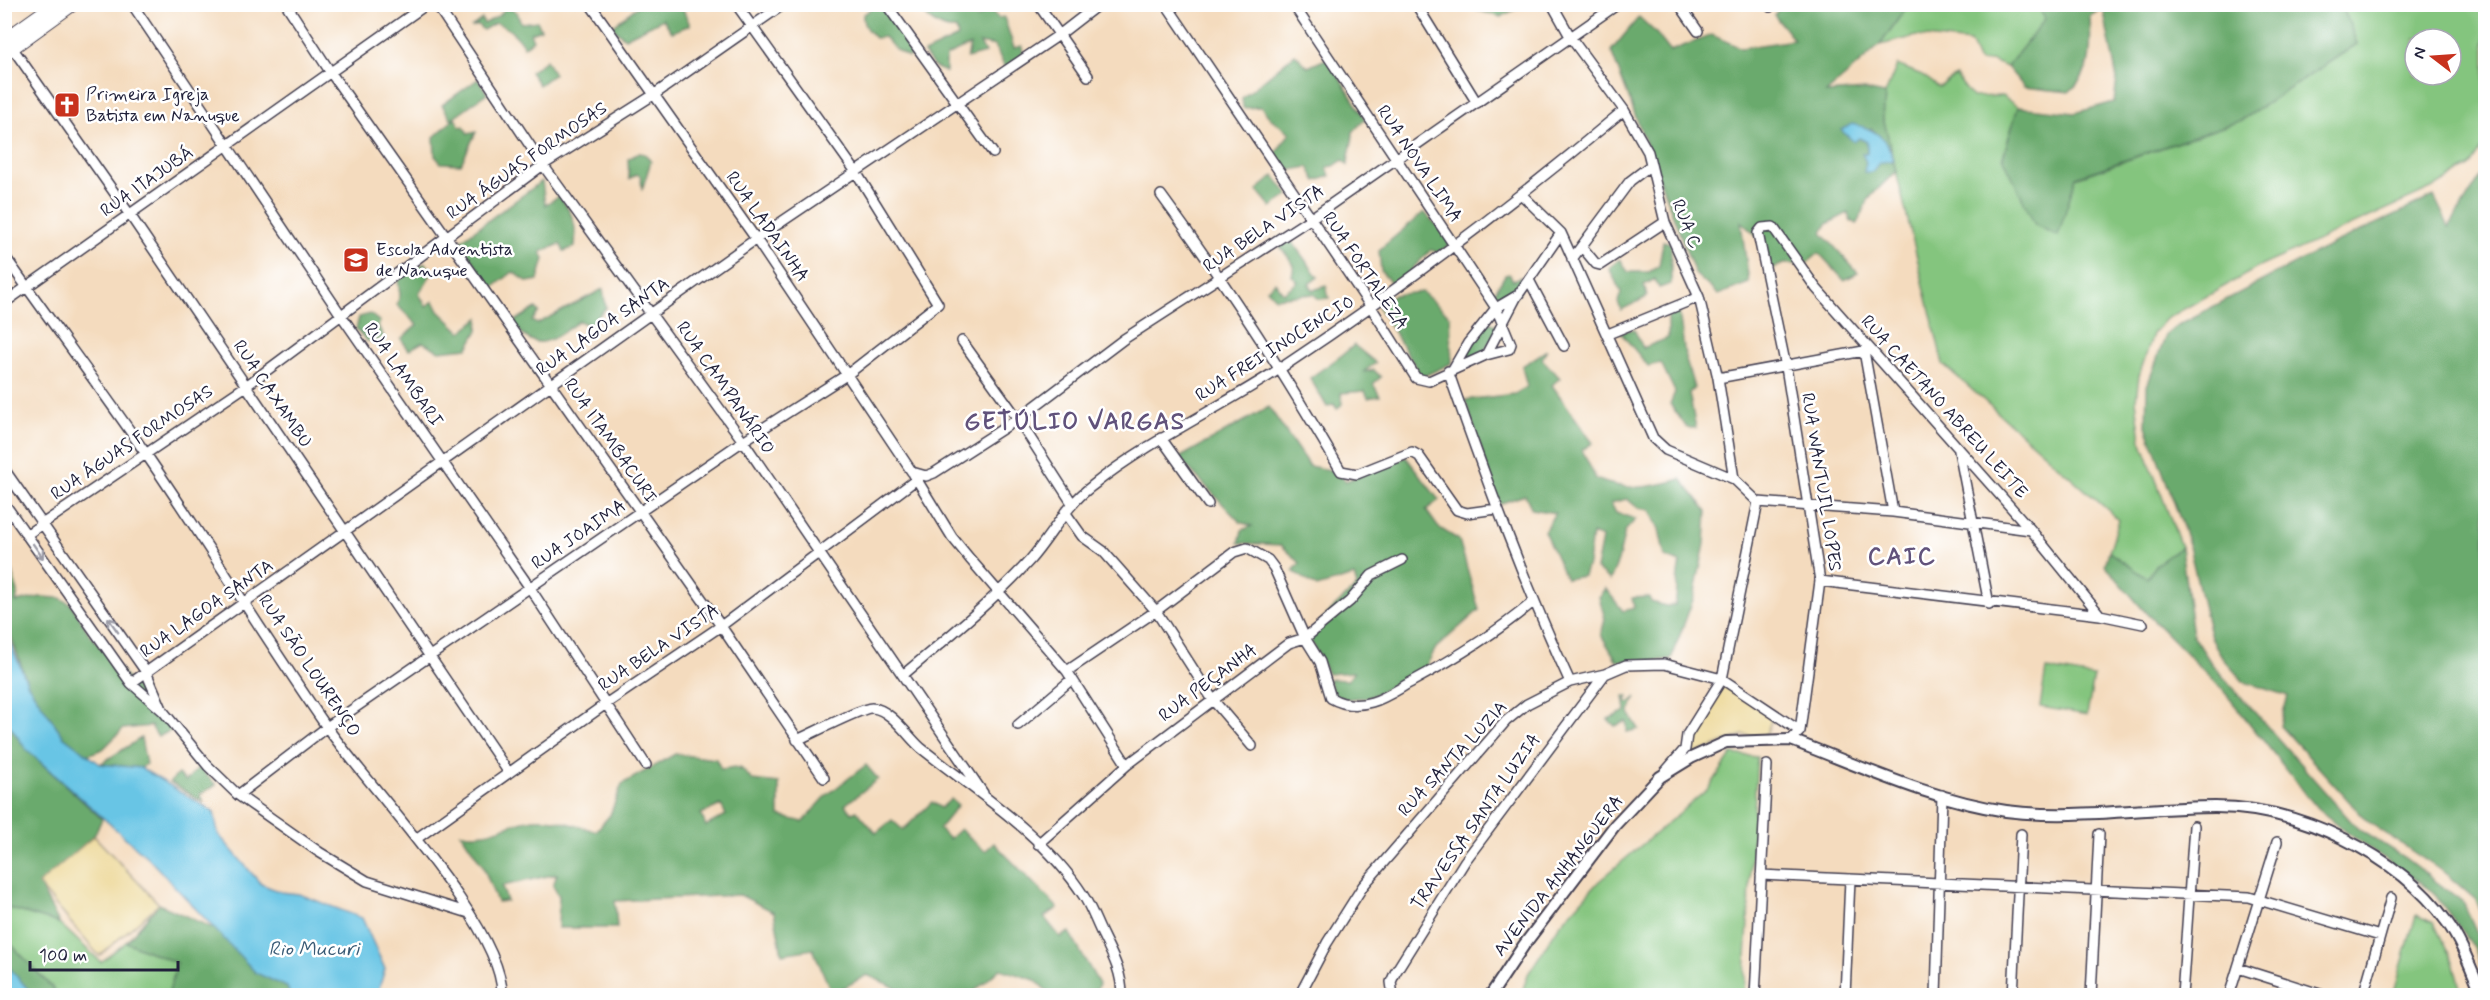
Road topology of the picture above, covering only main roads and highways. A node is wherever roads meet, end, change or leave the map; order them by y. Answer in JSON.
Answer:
{"nodes":[{"id":1,"x":56,"y":4,"type":"edge"},
{"id":2,"x":72,"y":4,"type":"edge"},
{"id":3,"x":6,"y":43,"type":"edge"}],
"edges":[{"from":1,"to":3,"type":"main road"},
{"from":2,"to":3,"type":"main road"}]}
